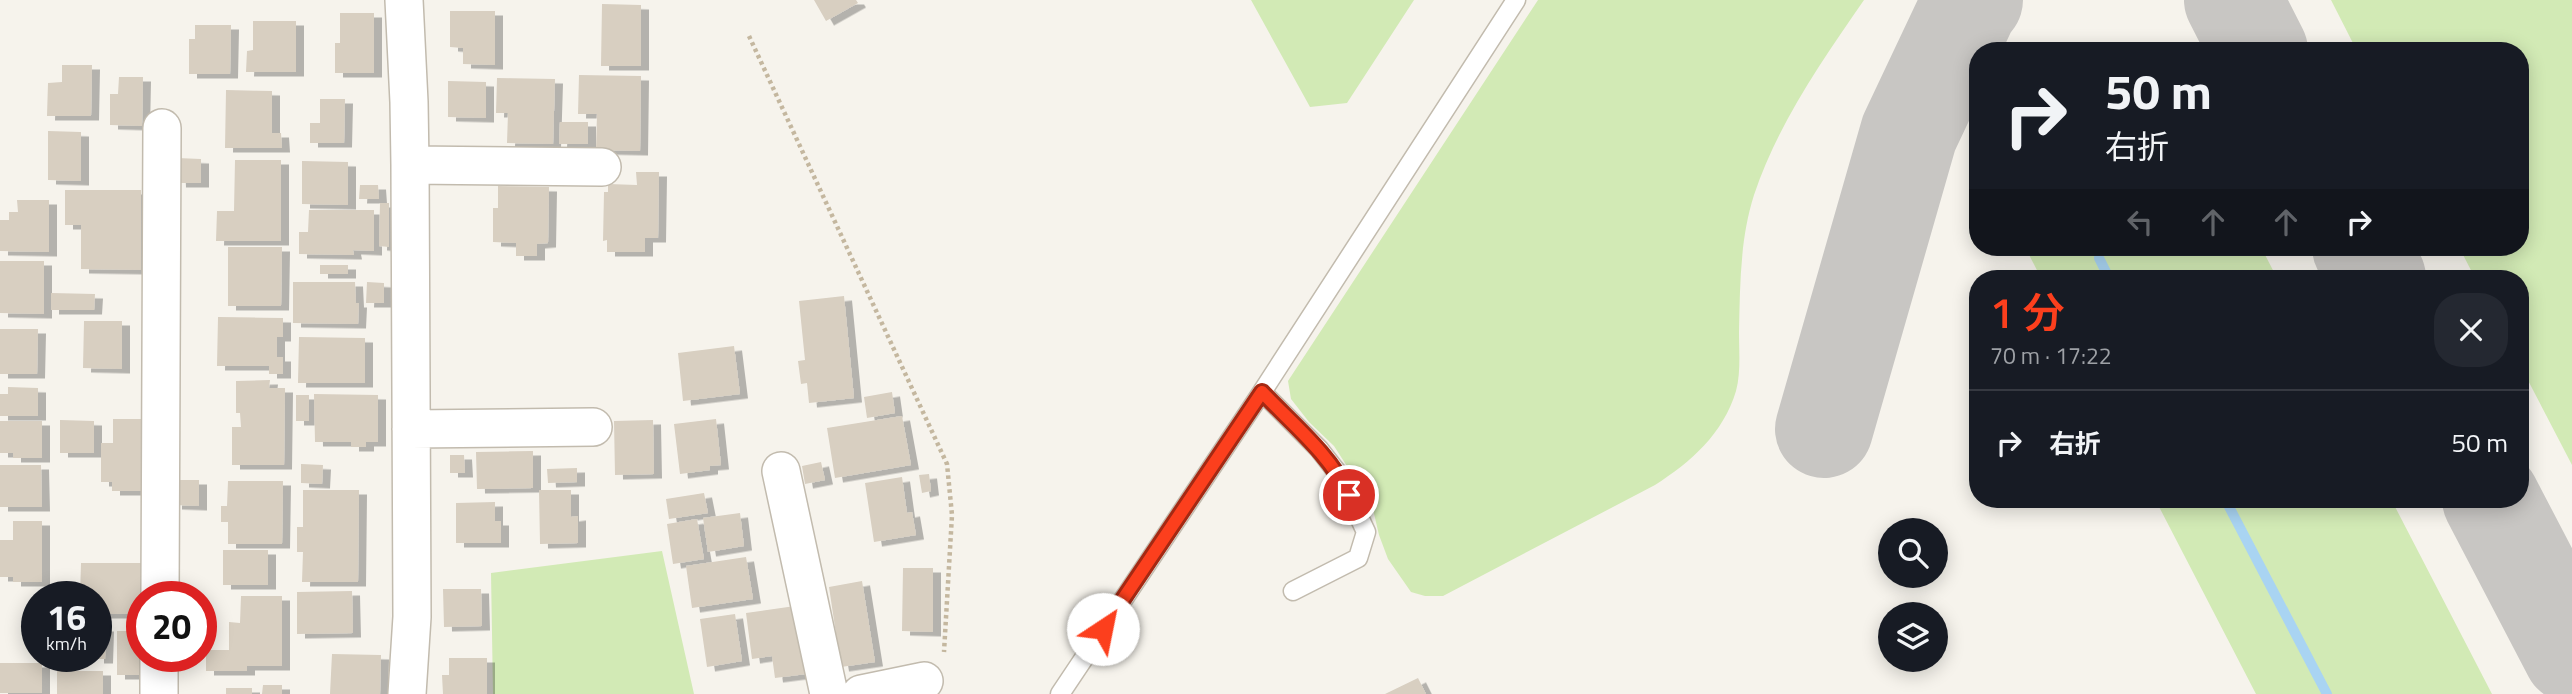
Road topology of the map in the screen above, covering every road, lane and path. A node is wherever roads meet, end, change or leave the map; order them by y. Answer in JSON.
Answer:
{"nodes":[{"id":1,"x":404,"y":0,"type":"edge"},
{"id":2,"x":1516,"y":0,"type":"edge"},
{"id":3,"x":749,"y":36,"type":"dead end"},
{"id":4,"x":162,"y":128,"type":"dead end"},
{"id":5,"x":410,"y":165,"type":"junction"},
{"id":6,"x":602,"y":167,"type":"dead end"},
{"id":7,"x":1262,"y":392,"type":"junction"},
{"id":8,"x":593,"y":427,"type":"dead end"},
{"id":9,"x":411,"y":429,"type":"junction"},
{"id":10,"x":780,"y":471,"type":"dead end"},
{"id":11,"x":160,"y":581,"type":"edge"},
{"id":12,"x":1293,"y":591,"type":"dead end"},
{"id":13,"x":159,"y":672,"type":"edge"},
{"id":14,"x":924,"y":681,"type":"joint"},
{"id":15,"x":159,"y":694,"type":"edge"},
{"id":16,"x":407,"y":694,"type":"edge"},
{"id":17,"x":829,"y":694,"type":"edge"},
{"id":18,"x":861,"y":694,"type":"edge"},
{"id":19,"x":1059,"y":694,"type":"edge"}],
"edges":[{"from":1,"to":5,"type":"street"},
{"from":2,"to":7,"type":"lane"},
{"from":3,"to":14,"type":"path"},
{"from":4,"to":11,"type":"street"},
{"from":5,"to":6,"type":"street"},
{"from":5,"to":9,"type":"street"},
{"from":7,"to":12,"type":"lane"},
{"from":7,"to":19,"type":"lane"},
{"from":8,"to":9,"type":"street"},
{"from":9,"to":16,"type":"street"},
{"from":10,"to":17,"type":"street"},
{"from":13,"to":15,"type":"street"},
{"from":14,"to":18,"type":"street"}]}
